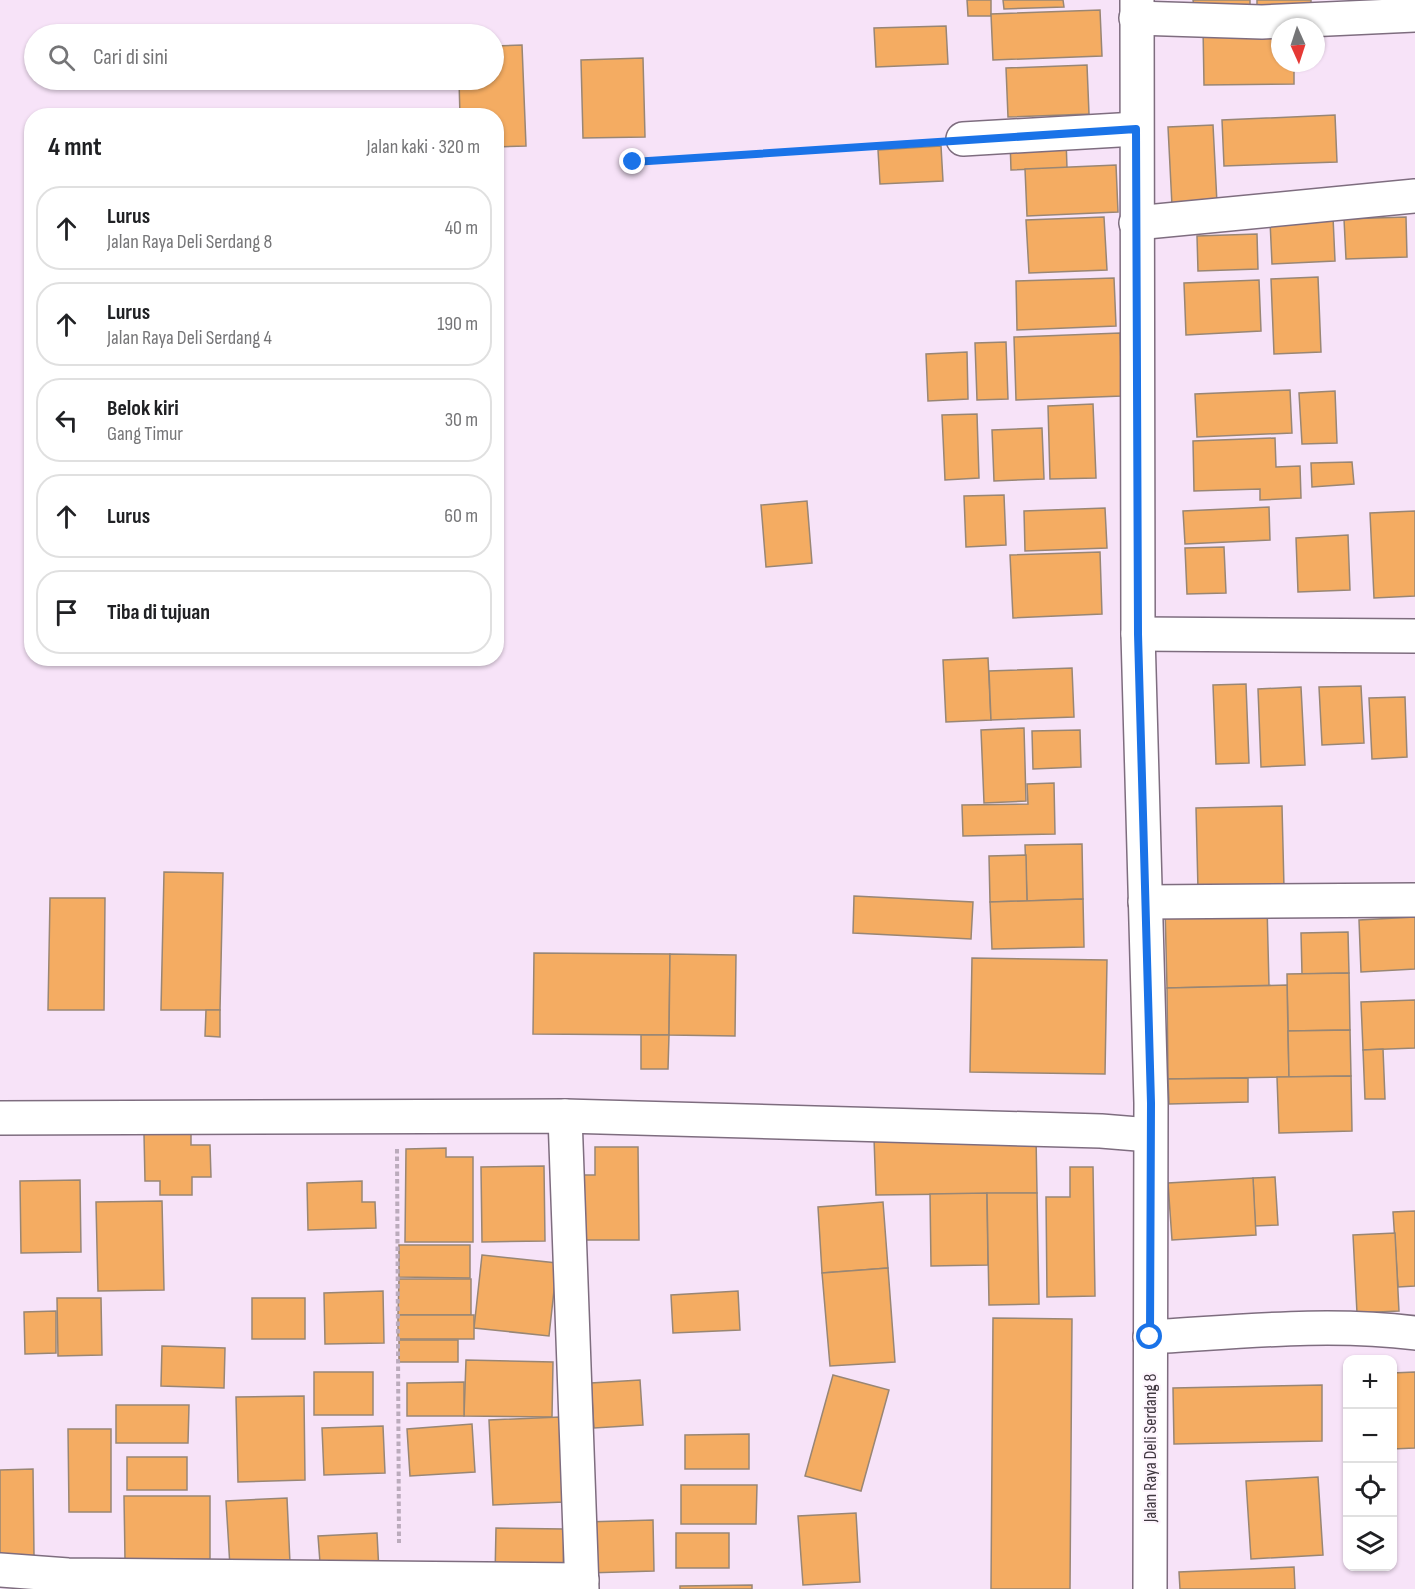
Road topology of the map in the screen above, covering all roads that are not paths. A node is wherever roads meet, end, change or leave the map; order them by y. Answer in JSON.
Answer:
{"nodes":[{"id":1,"x":1136,"y":9,"type":"edge"},
{"id":2,"x":1415,"y":15,"type":"edge"},
{"id":3,"x":1136,"y":129,"type":"junction"},
{"id":4,"x":963,"y":139,"type":"road end"},
{"id":5,"x":1415,"y":196,"type":"edge"},
{"id":6,"x":1136,"y":223,"type":"junction"},
{"id":7,"x":1138,"y":634,"type":"junction"},
{"id":8,"x":1415,"y":636,"type":"edge"},
{"id":9,"x":1415,"y":900,"type":"edge"},
{"id":10,"x":1145,"y":902,"type":"junction"},
{"id":11,"x":565,"y":1116,"type":"junction"},
{"id":12,"x":0,"y":1118,"type":"edge"},
{"id":13,"x":1151,"y":1122,"type":"junction"},
{"id":14,"x":1415,"y":1333,"type":"edge"},
{"id":15,"x":1150,"y":1337,"type":"junction"},
{"id":16,"x":0,"y":1570,"type":"edge"},
{"id":17,"x":582,"y":1584,"type":"edge"},
{"id":18,"x":1150,"y":1589,"type":"edge"}],
"edges":[{"from":1,"to":2,"type":"street"},
{"from":1,"to":3,"type":"street","name":"Jalan Raya Deli Serdang 8"},
{"from":3,"to":4,"type":"street"},
{"from":3,"to":6,"type":"street","name":"Jalan Raya Deli Serdang 8"},
{"from":5,"to":6,"type":"street"},
{"from":6,"to":7,"type":"street","name":"Jalan Raya Deli Serdang 8"},
{"from":7,"to":8,"type":"street"},
{"from":7,"to":10,"type":"street","name":"Jalan Raya Deli Serdang 8"},
{"from":9,"to":10,"type":"street"},
{"from":10,"to":13,"type":"street","name":"Jalan Raya Deli Serdang 8"},
{"from":11,"to":12,"type":"street"},
{"from":11,"to":13,"type":"street"},
{"from":11,"to":17,"type":"street"},
{"from":13,"to":15,"type":"street","name":"Jalan Raya Deli Serdang 8"},
{"from":14,"to":15,"type":"street"},
{"from":15,"to":18,"type":"street","name":"Jalan Raya Deli Serdang 8"},
{"from":16,"to":17,"type":"street"}]}
